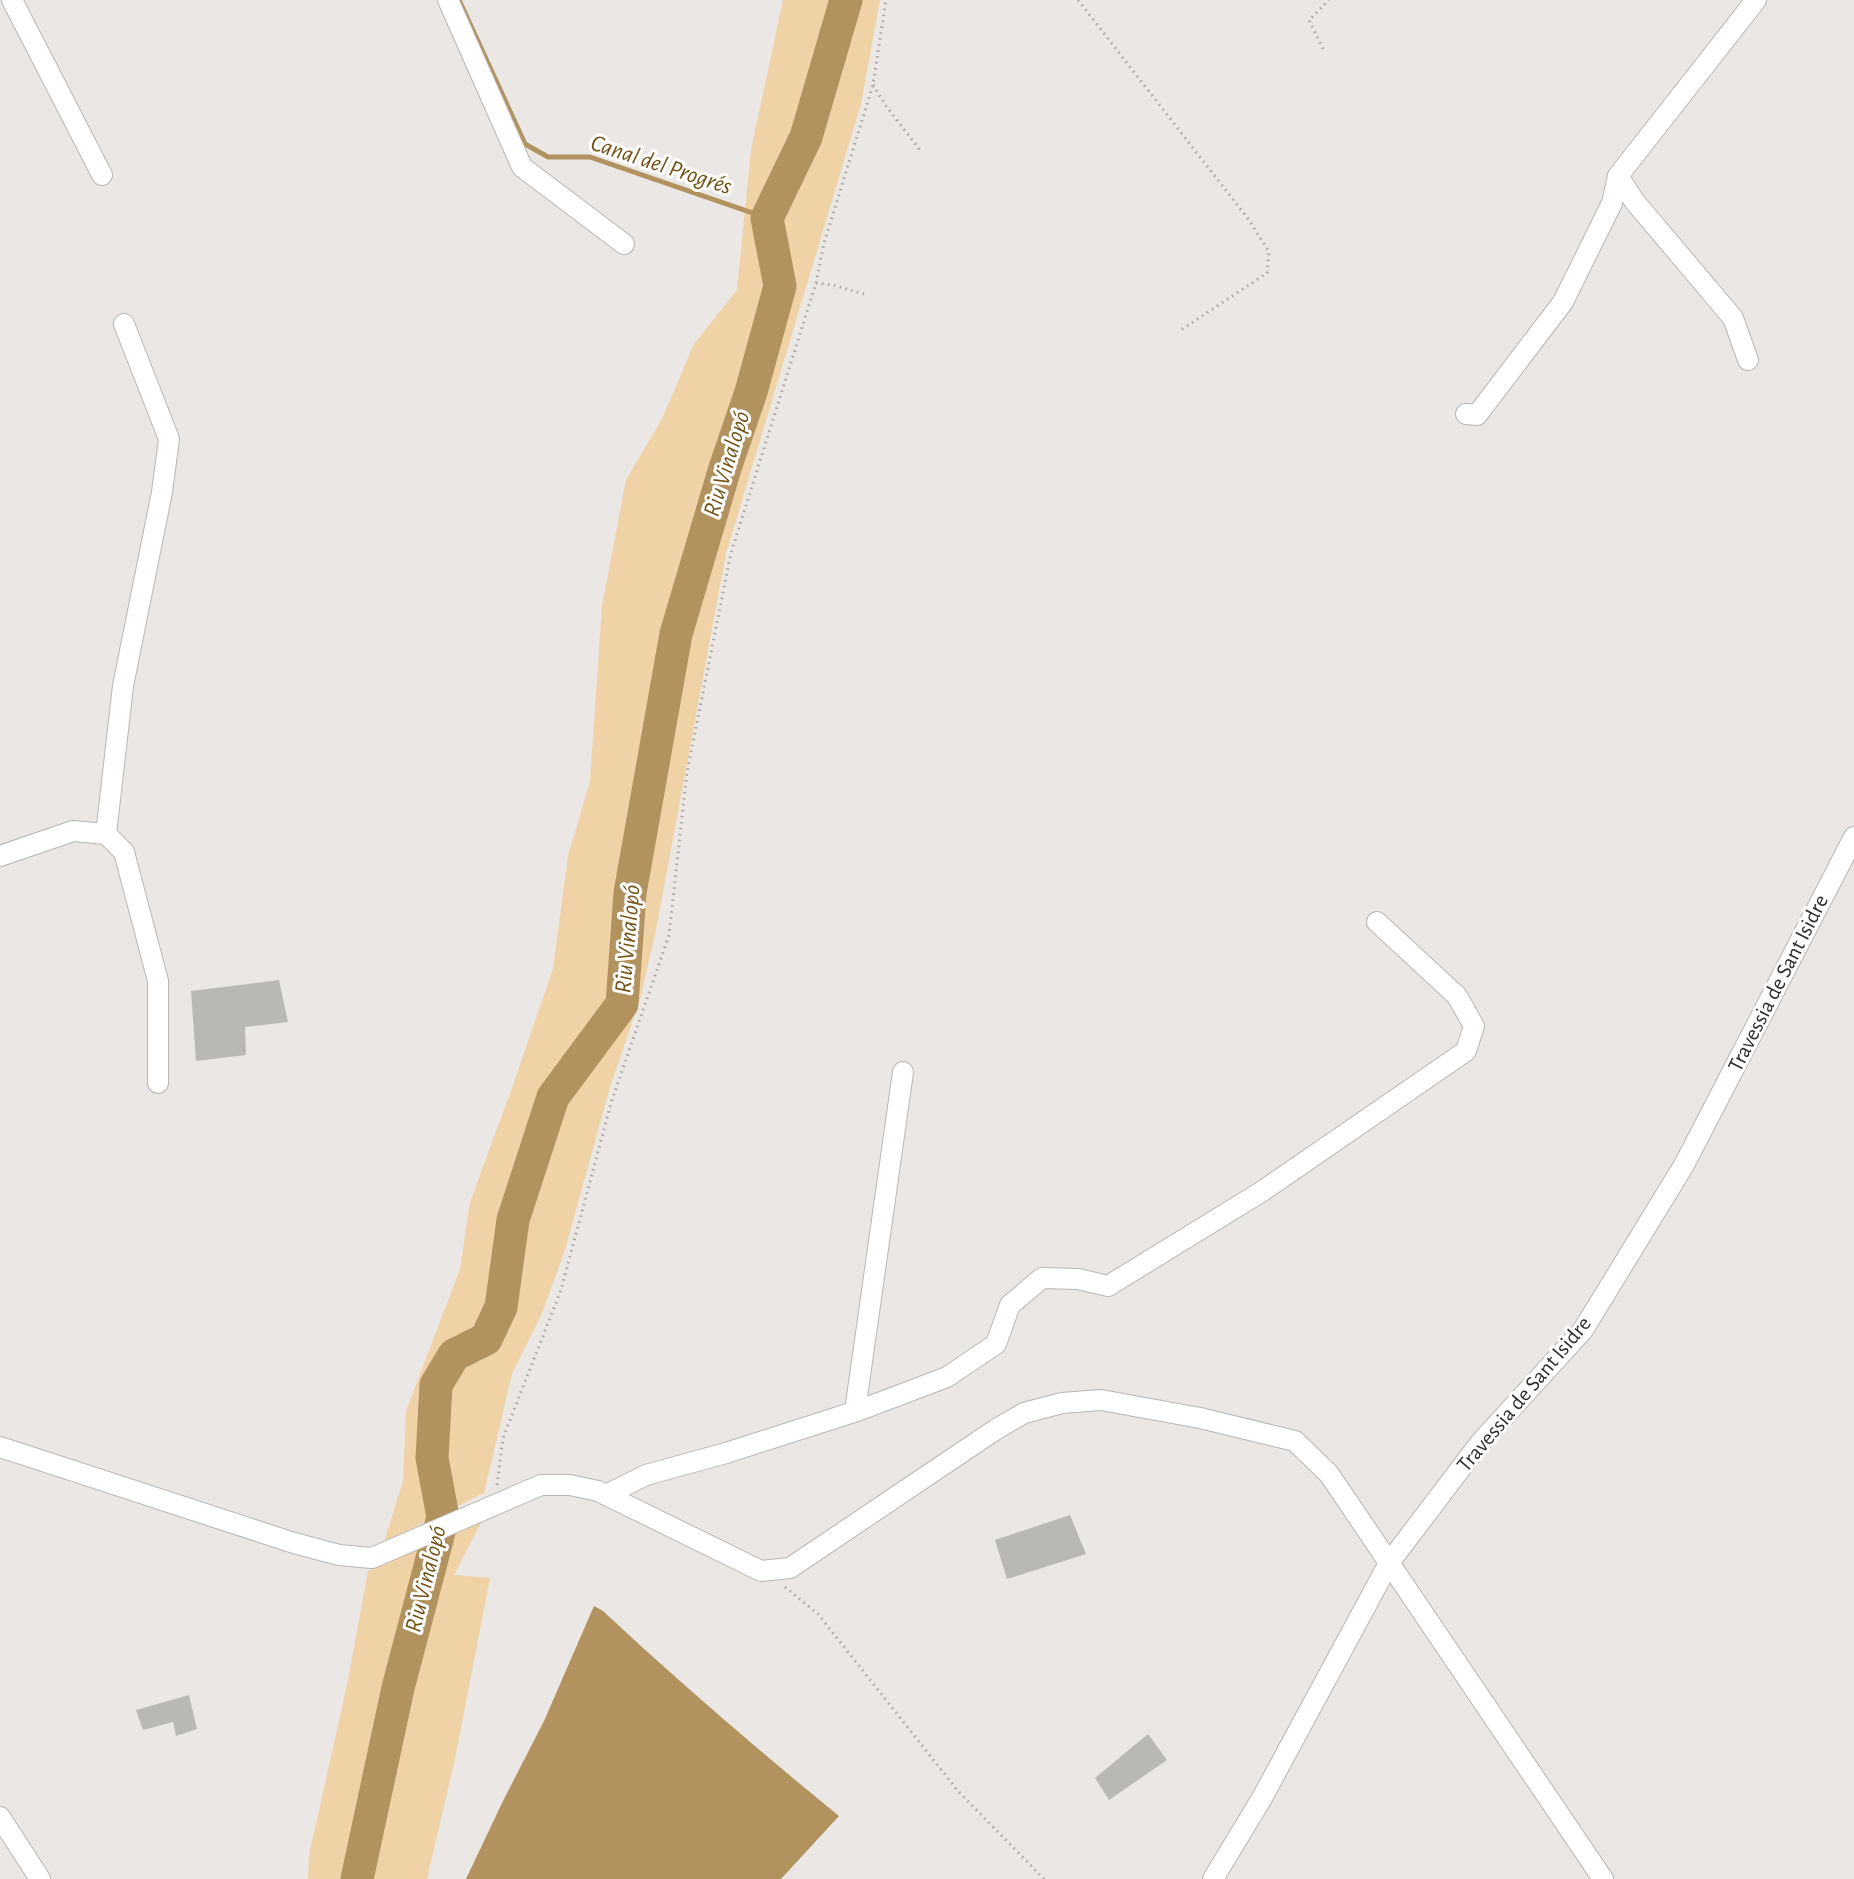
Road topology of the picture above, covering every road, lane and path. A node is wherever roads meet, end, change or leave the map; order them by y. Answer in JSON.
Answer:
{"nodes":[{"id":1,"x":12,"y":0,"type":"edge"},
{"id":2,"x":448,"y":0,"type":"edge"},
{"id":3,"x":886,"y":0,"type":"edge"},
{"id":4,"x":1078,"y":0,"type":"edge"},
{"id":5,"x":1329,"y":0,"type":"edge"},
{"id":6,"x":1756,"y":0,"type":"edge"},
{"id":7,"x":1323,"y":50,"type":"dead end"},
{"id":8,"x":873,"y":85,"type":"junction"},
{"id":9,"x":920,"y":150,"type":"dead end"},
{"id":10,"x":102,"y":175,"type":"dead end"},
{"id":11,"x":1618,"y":176,"type":"junction"},
{"id":12,"x":624,"y":244,"type":"dead end"},
{"id":13,"x":816,"y":283,"type":"junction"},
{"id":14,"x":864,"y":294,"type":"dead end"},
{"id":15,"x":124,"y":324,"type":"dead end"},
{"id":16,"x":1178,"y":332,"type":"dead end"},
{"id":17,"x":1748,"y":360,"type":"dead end"},
{"id":18,"x":1466,"y":414,"type":"dead end"},
{"id":19,"x":106,"y":834,"type":"junction"},
{"id":20,"x":1854,"y":837,"type":"edge"},
{"id":21,"x":0,"y":856,"type":"edge"},
{"id":22,"x":1377,"y":922,"type":"dead end"},
{"id":23,"x":903,"y":1072,"type":"dead end"},
{"id":24,"x":158,"y":1083,"type":"dead end"},
{"id":25,"x":855,"y":1411,"type":"junction"},
{"id":26,"x":0,"y":1447,"type":"edge"},
{"id":27,"x":606,"y":1495,"type":"junction"},
{"id":28,"x":501,"y":1502,"type":"junction"},
{"id":29,"x":1389,"y":1563,"type":"junction"},
{"id":30,"x":761,"y":1571,"type":"junction"},
{"id":31,"x":0,"y":1817,"type":"edge"},
{"id":32,"x":40,"y":1879,"type":"edge"},
{"id":33,"x":1044,"y":1879,"type":"edge"},
{"id":34,"x":1213,"y":1879,"type":"edge"},
{"id":35,"x":1604,"y":1879,"type":"edge"}],
"edges":[{"from":1,"to":10,"type":"street"},
{"from":2,"to":12,"type":"street"},
{"from":3,"to":8,"type":"path"},
{"from":4,"to":16,"type":"path"},
{"from":5,"to":7,"type":"path"},
{"from":6,"to":11,"type":"street"},
{"from":8,"to":9,"type":"path"},
{"from":8,"to":13,"type":"path"},
{"from":11,"to":17,"type":"street"},
{"from":11,"to":18,"type":"street"},
{"from":13,"to":14,"type":"path"},
{"from":13,"to":28,"type":"path"},
{"from":15,"to":19,"type":"street"},
{"from":19,"to":21,"type":"street"},
{"from":19,"to":24,"type":"street"},
{"from":20,"to":29,"type":"street","name":"Travessia de Sant Isidre"},
{"from":22,"to":25,"type":"street"},
{"from":23,"to":25,"type":"street"},
{"from":25,"to":27,"type":"street"},
{"from":26,"to":28,"type":"street"},
{"from":27,"to":28,"type":"street"},
{"from":27,"to":30,"type":"street"},
{"from":29,"to":30,"type":"street"},
{"from":29,"to":34,"type":"street","name":"Travessia de Sant Isidre"},
{"from":29,"to":35,"type":"street"},
{"from":30,"to":33,"type":"path"},
{"from":31,"to":32,"type":"street"}]}
